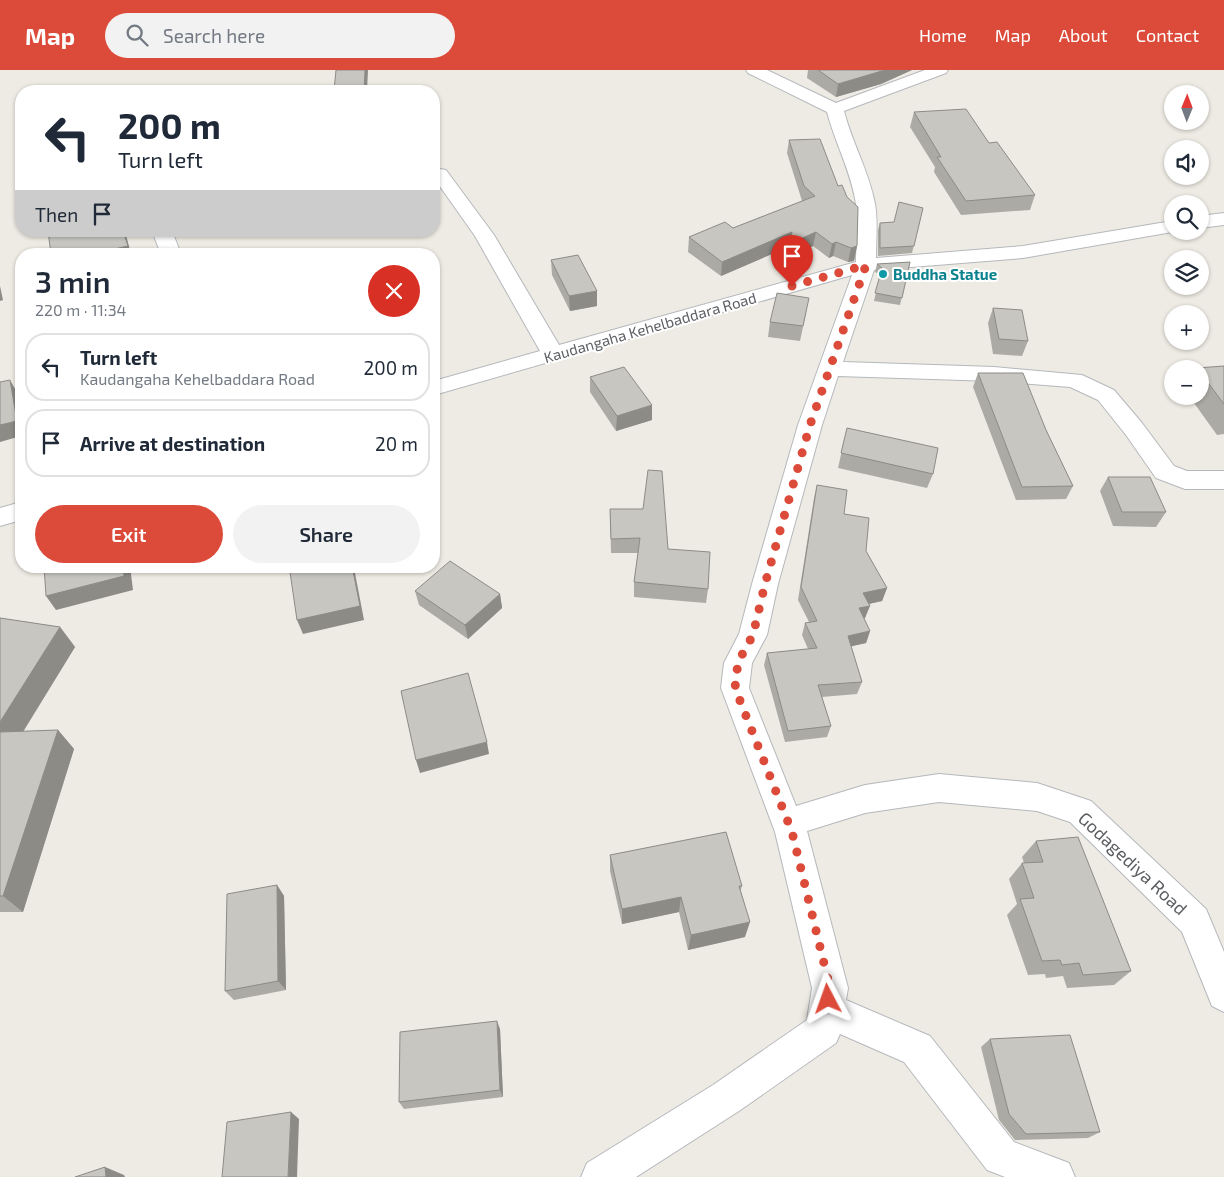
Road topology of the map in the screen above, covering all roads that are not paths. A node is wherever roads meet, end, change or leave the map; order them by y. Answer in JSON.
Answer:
{"nodes":[{"id":1,"x":754,"y":70,"type":"edge"},
{"id":2,"x":940,"y":70,"type":"edge"},
{"id":3,"x":835,"y":109,"type":"junction"},
{"id":4,"x":440,"y":174,"type":"dead end"},
{"id":5,"x":1224,"y":218,"type":"edge"},
{"id":6,"x":1209,"y":220,"type":"edge"},
{"id":7,"x":1164,"y":228,"type":"edge"},
{"id":8,"x":866,"y":265,"type":"junction"},
{"id":9,"x":554,"y":354,"type":"junction"},
{"id":10,"x":830,"y":369,"type":"junction"},
{"id":11,"x":440,"y":386,"type":"edge"},
{"id":12,"x":1224,"y":480,"type":"edge"},
{"id":13,"x":15,"y":512,"type":"edge"},
{"id":14,"x":0,"y":517,"type":"edge"},
{"id":15,"x":787,"y":822,"type":"junction"},
{"id":16,"x":1224,"y":994,"type":"edge"},
{"id":17,"x":827,"y":1010,"type":"junction"},
{"id":18,"x":601,"y":1177,"type":"edge"},
{"id":19,"x":1055,"y":1177,"type":"edge"}],
"edges":[{"from":1,"to":3,"type":"street"},
{"from":2,"to":3,"type":"street"},
{"from":3,"to":8,"type":"street"},
{"from":4,"to":9,"type":"street"},
{"from":5,"to":6,"type":"street"},
{"from":7,"to":8,"type":"street","name":"Kaudangaha Kehelbaddara Road"},
{"from":8,"to":9,"type":"street","name":"Kaudangaha Kehelbaddara Road"},
{"from":8,"to":10,"type":"street"},
{"from":9,"to":11,"type":"street","name":"Kaudangaha Kehelbaddara Road"},
{"from":10,"to":12,"type":"street"},
{"from":10,"to":15,"type":"street"},
{"from":13,"to":14,"type":"street"},
{"from":15,"to":16,"type":"street","name":"Godagediya Road"},
{"from":15,"to":17,"type":"street"},
{"from":17,"to":18,"type":"street"},
{"from":17,"to":19,"type":"street"}]}
